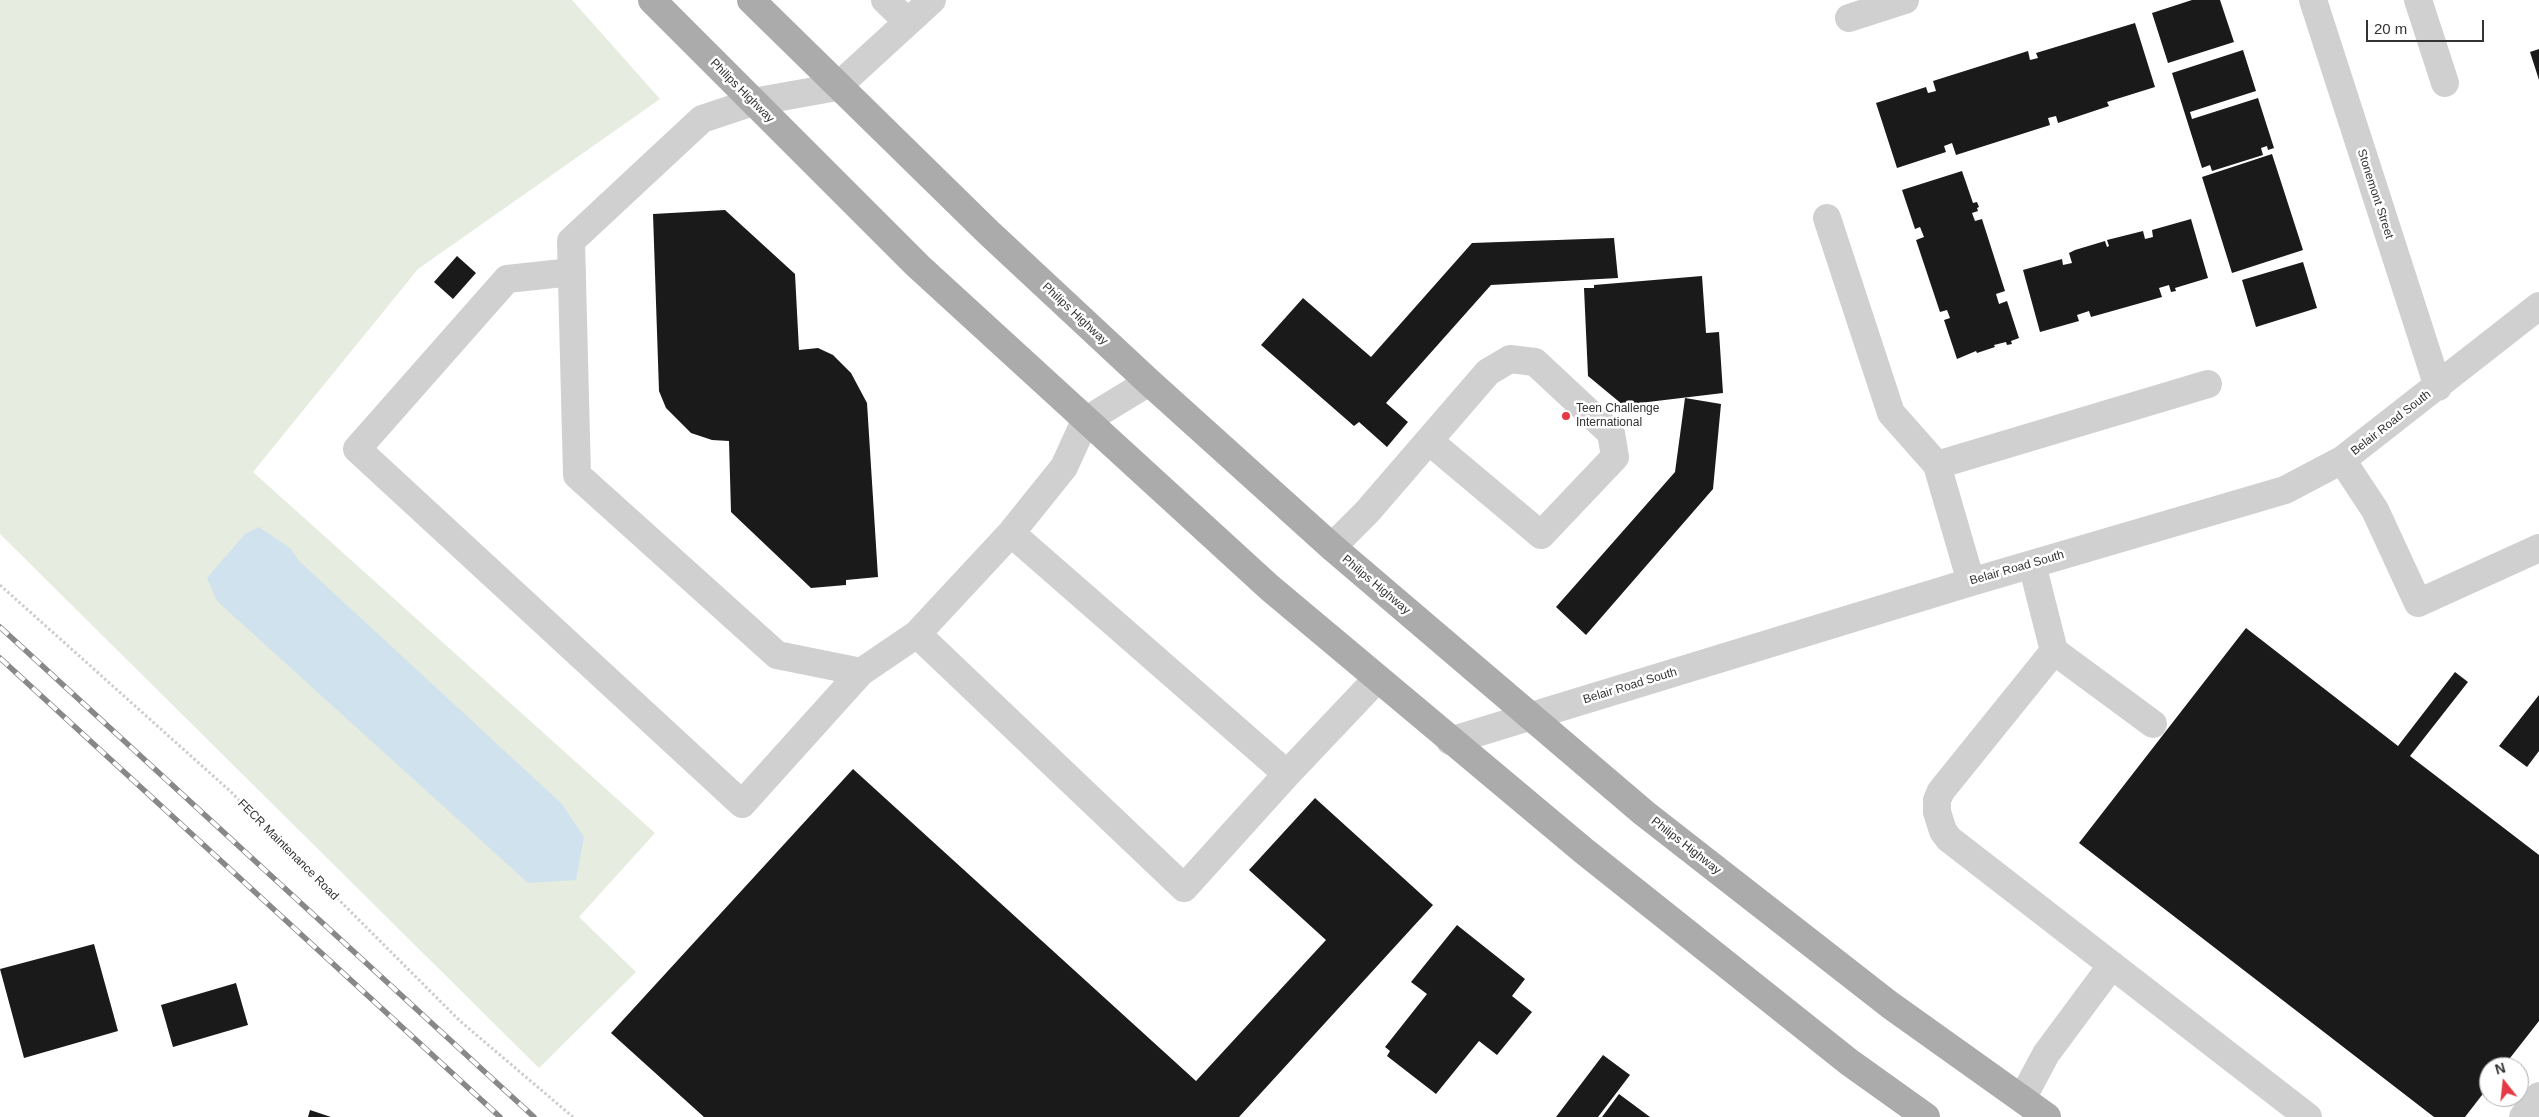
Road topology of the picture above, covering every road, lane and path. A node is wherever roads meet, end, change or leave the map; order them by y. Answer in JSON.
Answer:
{"nodes":[{"id":1,"x":652,"y":0,"type":"edge"},
{"id":2,"x":751,"y":0,"type":"edge"},
{"id":3,"x":886,"y":0,"type":"edge"},
{"id":4,"x":932,"y":0,"type":"edge"},
{"id":5,"x":1906,"y":0,"type":"edge"},
{"id":6,"x":2313,"y":0,"type":"edge"},
{"id":7,"x":2418,"y":0,"type":"edge"},
{"id":8,"x":1849,"y":18,"type":"dead end"},
{"id":9,"x":908,"y":22,"type":"junction"},
{"id":10,"x":2445,"y":82,"type":"dead end"},
{"id":11,"x":837,"y":87,"type":"junction"},
{"id":12,"x":752,"y":102,"type":"junction"},
{"id":13,"x":1826,"y":218,"type":"dead end"},
{"id":14,"x":572,"y":272,"type":"junction"},
{"id":15,"x":2539,"y":306,"type":"edge"},
{"id":16,"x":1149,"y":382,"type":"junction"},
{"id":17,"x":2208,"y":384,"type":"dead end"},
{"id":18,"x":2438,"y":387,"type":"junction"},
{"id":19,"x":1085,"y":421,"type":"junction"},
{"id":20,"x":1429,"y":441,"type":"junction"},
{"id":21,"x":2342,"y":460,"type":"junction"},
{"id":22,"x":1937,"y":465,"type":"junction"},
{"id":23,"x":1011,"y":533,"type":"junction"},
{"id":24,"x":1332,"y":548,"type":"junction"},
{"id":25,"x":2539,"y":548,"type":"edge"},
{"id":26,"x":2032,"y":564,"type":"junction"},
{"id":27,"x":1971,"y":582,"type":"junction"},
{"id":28,"x":0,"y":585,"type":"edge"},
{"id":29,"x":916,"y":634,"type":"junction"},
{"id":30,"x":2054,"y":651,"type":"junction"},
{"id":31,"x":861,"y":672,"type":"junction"},
{"id":32,"x":1377,"y":679,"type":"junction"},
{"id":33,"x":1532,"y":716,"type":"junction"},
{"id":34,"x":2153,"y":724,"type":"dead end"},
{"id":35,"x":1450,"y":741,"type":"junction"},
{"id":36,"x":1287,"y":774,"type":"junction"},
{"id":37,"x":2112,"y":965,"type":"junction"},
{"id":38,"x":2539,"y":1096,"type":"edge"},
{"id":39,"x":2018,"y":1108,"type":"edge"},
{"id":40,"x":573,"y":1117,"type":"edge"},
{"id":41,"x":1926,"y":1117,"type":"edge"},
{"id":42,"x":2046,"y":1117,"type":"edge"},
{"id":43,"x":2308,"y":1117,"type":"edge"},
{"id":44,"x":2523,"y":1117,"type":"edge"}],
"edges":[{"from":1,"to":12,"type":"main road","name":"Philips Highway"},
{"from":2,"to":11,"type":"main road","name":"Philips Highway"},
{"from":3,"to":9,"type":"street"},
{"from":4,"to":9,"type":"street"},
{"from":5,"to":8,"type":"street"},
{"from":6,"to":18,"type":"street","name":"Stonemont Street"},
{"from":7,"to":10,"type":"street"},
{"from":9,"to":11,"type":"street"},
{"from":11,"to":12,"type":"street"},
{"from":11,"to":16,"type":"main road","name":"Philips Highway"},
{"from":12,"to":14,"type":"street"},
{"from":12,"to":19,"type":"main road","name":"Philips Highway"},
{"from":13,"to":22,"type":"street"},
{"from":14,"to":31,"type":"street"},
{"from":14,"to":31,"type":"street"},
{"from":15,"to":18,"type":"street","name":"Belair Road South"},
{"from":16,"to":19,"type":"street"},
{"from":16,"to":24,"type":"main road","name":"Philips Highway"},
{"from":17,"to":22,"type":"street"},
{"from":18,"to":21,"type":"street","name":"Belair Road South"},
{"from":19,"to":23,"type":"street"},
{"from":19,"to":32,"type":"main road","name":"Philips Highway"},
{"from":20,"to":20,"type":"street"},
{"from":20,"to":24,"type":"street"},
{"from":21,"to":25,"type":"street"},
{"from":21,"to":26,"type":"street","name":"Belair Road South"},
{"from":22,"to":27,"type":"street"},
{"from":23,"to":29,"type":"street"},
{"from":23,"to":36,"type":"street"},
{"from":24,"to":33,"type":"main road","name":"Philips Highway"},
{"from":26,"to":27,"type":"street","name":"Belair Road South"},
{"from":26,"to":30,"type":"street"},
{"from":27,"to":33,"type":"street","name":"Belair Road South"},
{"from":28,"to":40,"type":"path","name":"FECR Maintenance Road"},
{"from":29,"to":31,"type":"street"},
{"from":29,"to":36,"type":"street"},
{"from":30,"to":34,"type":"street"},
{"from":30,"to":37,"type":"street"},
{"from":32,"to":35,"type":"main road","name":"Philips Highway"},
{"from":32,"to":36,"type":"street"},
{"from":33,"to":35,"type":"street","name":"Belair Road South"},
{"from":33,"to":39,"type":"main road","name":"Philips Highway"},
{"from":35,"to":41,"type":"main road","name":"Philips Highway"},
{"from":37,"to":39,"type":"street"},
{"from":37,"to":43,"type":"street"},
{"from":38,"to":44,"type":"street"},
{"from":39,"to":42,"type":"main road","name":"Philips Highway"}]}
